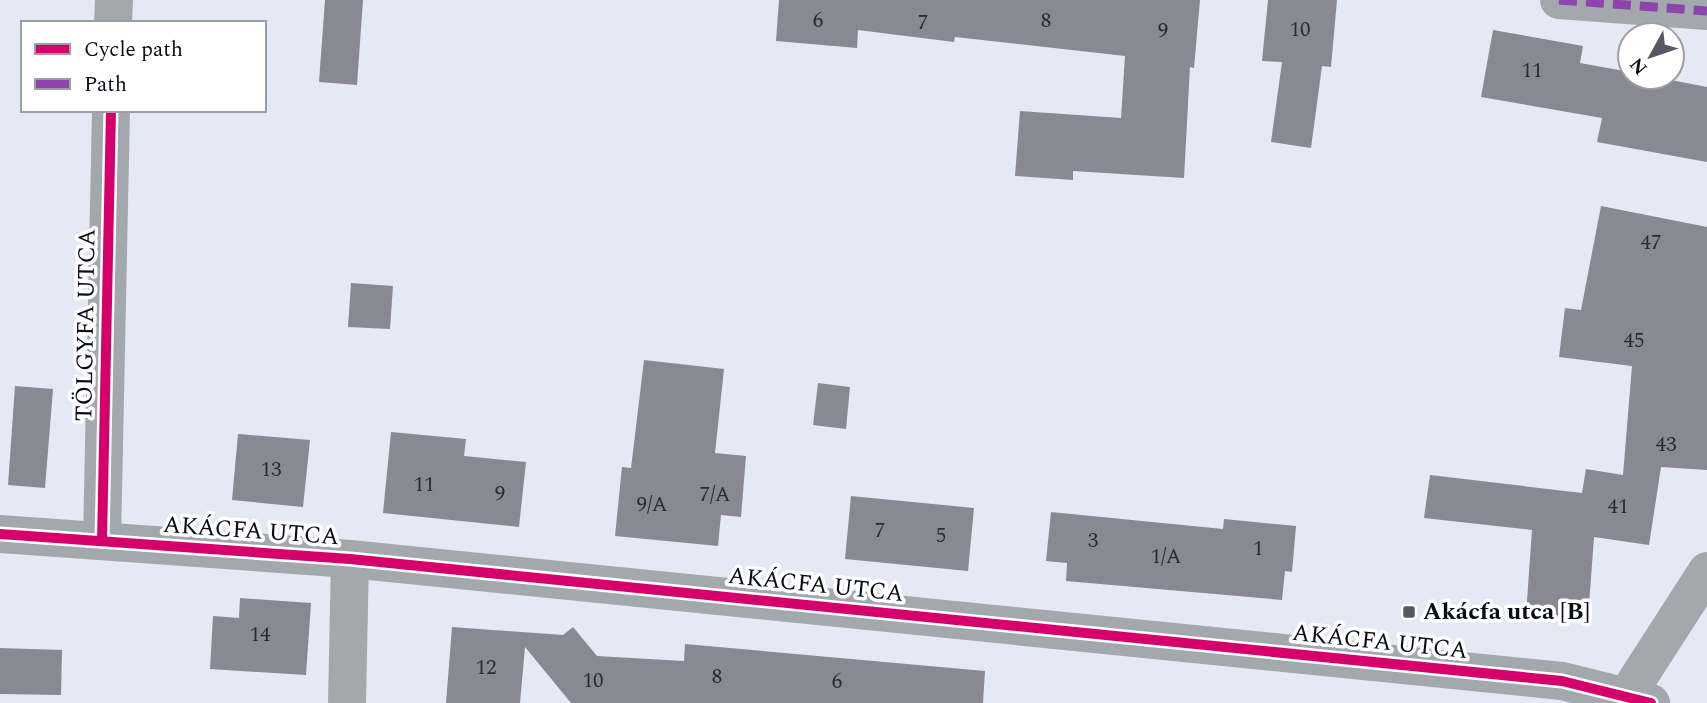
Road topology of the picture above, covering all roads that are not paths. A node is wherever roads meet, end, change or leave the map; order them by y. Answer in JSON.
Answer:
{"nodes":[{"id":1,"x":114,"y":0,"type":"edge"},
{"id":2,"x":1559,"y":0,"type":"edge"},
{"id":3,"x":1707,"y":10,"type":"edge"},
{"id":4,"x":113,"y":21,"type":"edge"},
{"id":5,"x":111,"y":112,"type":"edge"},
{"id":6,"x":0,"y":534,"type":"edge"},
{"id":7,"x":102,"y":541,"type":"junction"},
{"id":8,"x":350,"y":559,"type":"junction"},
{"id":9,"x":1707,"y":571,"type":"edge"},
{"id":10,"x":1633,"y":701,"type":"edge"},
{"id":11,"x":347,"y":703,"type":"edge"}],
"edges":[{"from":1,"to":4,"type":"street"},
{"from":2,"to":3,"type":"street"},
{"from":5,"to":7,"type":"street","name":"TÖLGYFA UTCA"},
{"from":6,"to":7,"type":"street","name":"AKÁCFA UTCA"},
{"from":7,"to":8,"type":"street","name":"AKÁCFA UTCA"},
{"from":8,"to":10,"type":"street","name":"AKÁCFA UTCA"},
{"from":8,"to":11,"type":"street"},
{"from":9,"to":10,"type":"street"}]}
